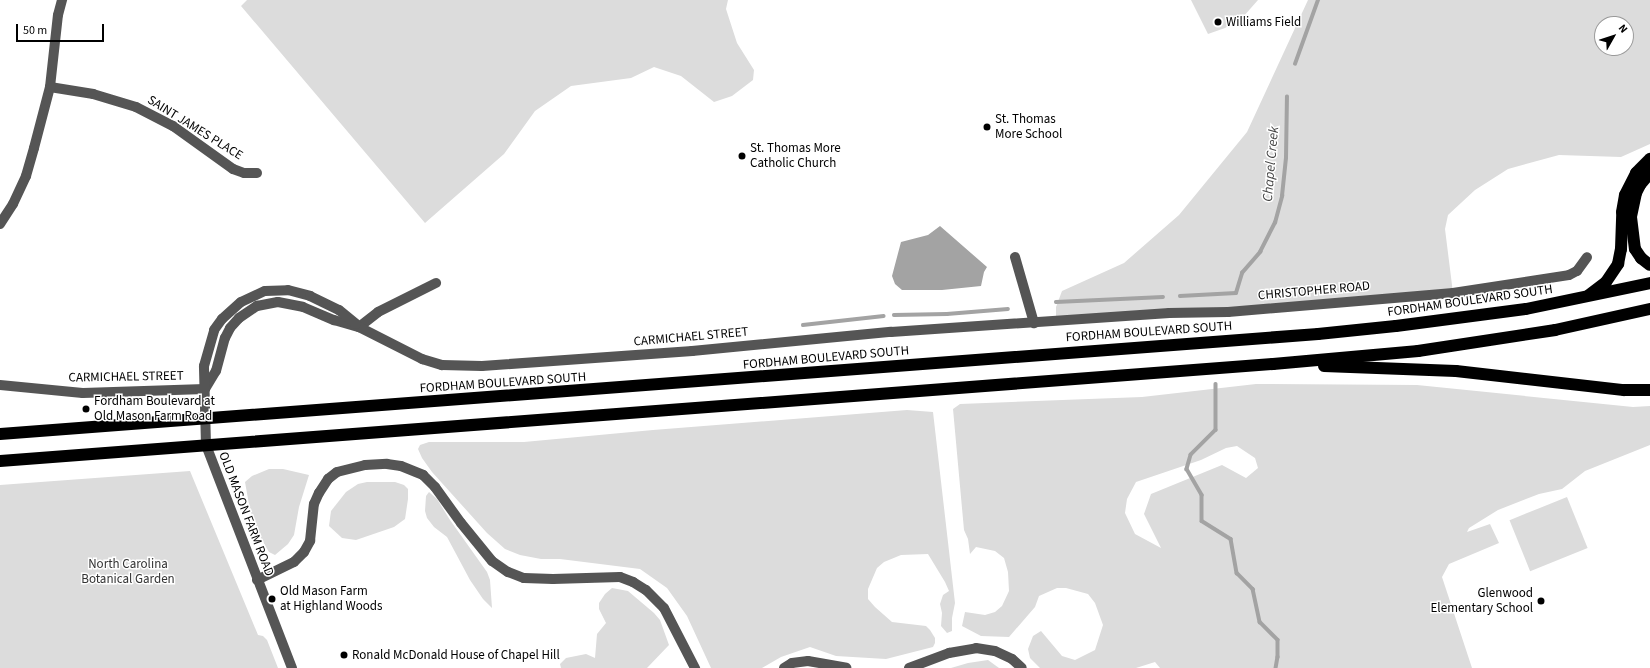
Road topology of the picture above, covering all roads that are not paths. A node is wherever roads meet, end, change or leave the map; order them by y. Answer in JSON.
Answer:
{"nodes":[{"id":1,"x":62,"y":0,"type":"edge"},
{"id":2,"x":50,"y":87,"type":"junction"},
{"id":3,"x":1650,"y":159,"type":"edge"},
{"id":4,"x":257,"y":173,"type":"dead end"},
{"id":5,"x":1650,"y":174,"type":"edge"},
{"id":6,"x":0,"y":224,"type":"edge"},
{"id":7,"x":1015,"y":257,"type":"dead end"},
{"id":8,"x":1587,"y":257,"type":"dead end"},
{"id":9,"x":1650,"y":265,"type":"edge"},
{"id":10,"x":436,"y":283,"type":"dead end"},
{"id":11,"x":1650,"y":283,"type":"edge"},
{"id":12,"x":1585,"y":298,"type":"junction"},
{"id":13,"x":1650,"y":309,"type":"edge"},
{"id":14,"x":1034,"y":323,"type":"junction"},
{"id":15,"x":359,"y":327,"type":"junction"},
{"id":16,"x":1273,"y":364,"type":"junction"},
{"id":17,"x":0,"y":386,"type":"edge"},
{"id":18,"x":205,"y":388,"type":"junction"},
{"id":19,"x":1650,"y":390,"type":"edge"},
{"id":20,"x":204,"y":418,"type":"junction"},
{"id":21,"x":0,"y":434,"type":"edge"},
{"id":22,"x":206,"y":446,"type":"junction"},
{"id":23,"x":0,"y":461,"type":"edge"},
{"id":24,"x":257,"y":580,"type":"junction"},
{"id":25,"x":292,"y":668,"type":"edge"},
{"id":26,"x":695,"y":668,"type":"edge"},
{"id":27,"x":784,"y":668,"type":"edge"},
{"id":28,"x":846,"y":668,"type":"edge"},
{"id":29,"x":909,"y":668,"type":"edge"},
{"id":30,"x":1022,"y":668,"type":"edge"}],
"edges":[{"from":1,"to":2,"type":"street"},
{"from":2,"to":4,"type":"street","name":"SAINT JAMES PLACE"},
{"from":2,"to":6,"type":"street"},
{"from":3,"to":12,"type":"highway"},
{"from":5,"to":9,"type":"highway"},
{"from":7,"to":14,"type":"street"},
{"from":8,"to":14,"type":"street","name":"CHRISTOPHER ROAD"},
{"from":10,"to":15,"type":"street"},
{"from":11,"to":12,"type":"highway","name":"FORDHAM BOULEVARD SOUTH"},
{"from":12,"to":20,"type":"highway","name":"FORDHAM BOULEVARD SOUTH"},
{"from":13,"to":16,"type":"highway"},
{"from":14,"to":15,"type":"street","name":"CARMICHAEL STREET"},
{"from":15,"to":18,"type":"street","name":"CARMICHAEL STREET"},
{"from":16,"to":19,"type":"highway"},
{"from":16,"to":22,"type":"highway"},
{"from":17,"to":18,"type":"street","name":"CARMICHAEL STREET"},
{"from":18,"to":20,"type":"street","name":"OLD MASON FARM ROAD"},
{"from":20,"to":21,"type":"highway","name":"FORDHAM BOULEVARD SOUTH"},
{"from":20,"to":22,"type":"street","name":"OLD MASON FARM ROAD"},
{"from":22,"to":23,"type":"highway"},
{"from":22,"to":24,"type":"street","name":"OLD MASON FARM ROAD"},
{"from":24,"to":25,"type":"street","name":"OLD MASON FARM ROAD"},
{"from":24,"to":26,"type":"street"},
{"from":27,"to":28,"type":"street"},
{"from":29,"to":30,"type":"street"}]}
